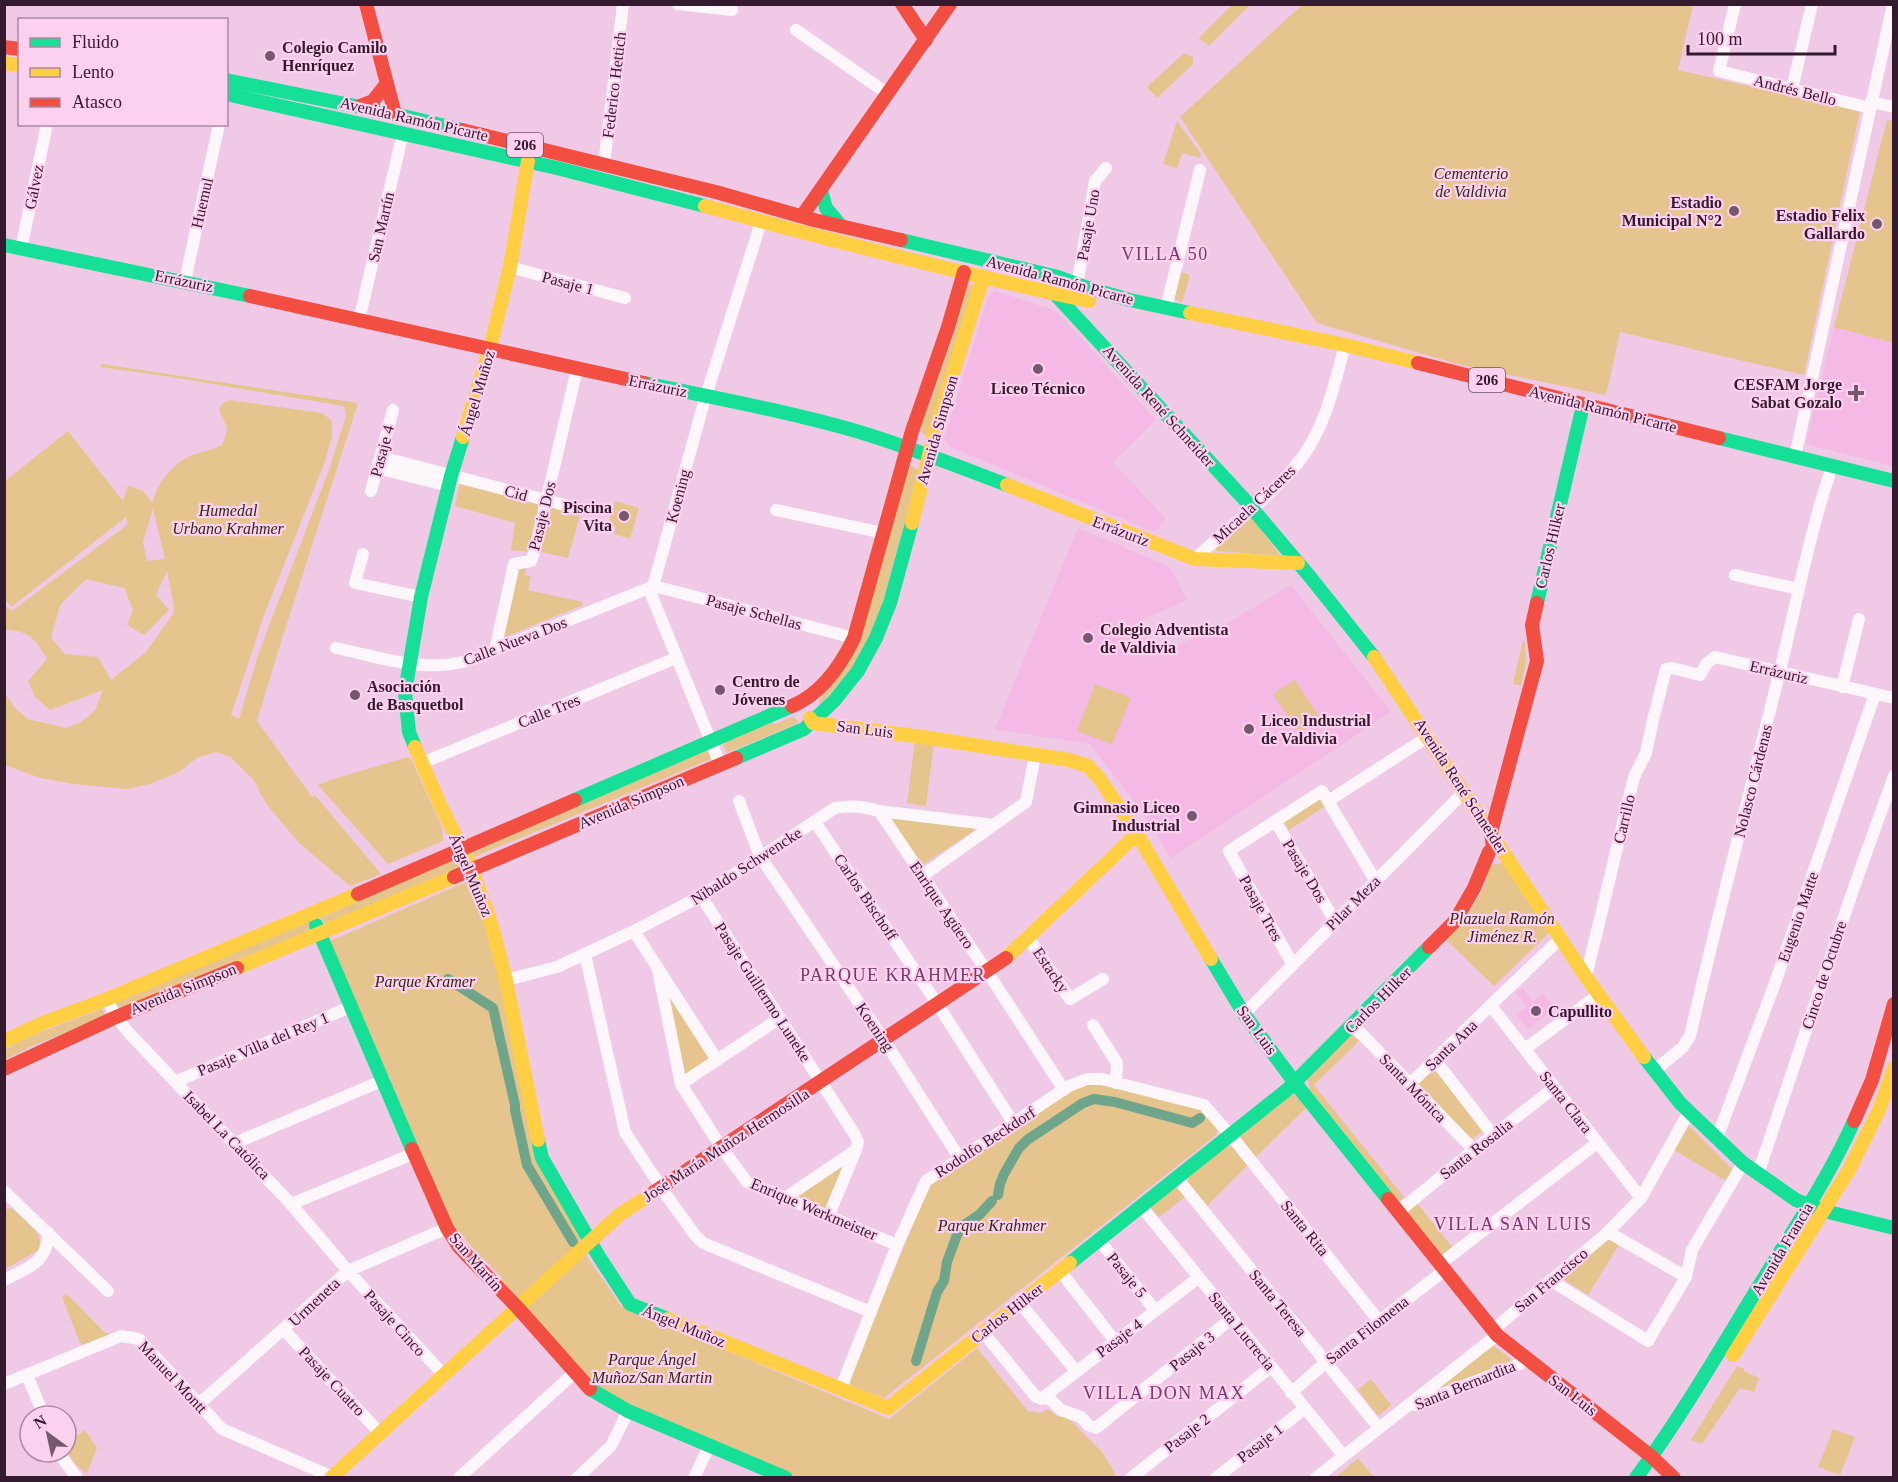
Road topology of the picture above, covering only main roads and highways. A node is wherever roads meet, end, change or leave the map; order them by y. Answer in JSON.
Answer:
{"nodes":[{"id":1,"x":366,"y":4,"type":"edge"},
{"id":2,"x":902,"y":4,"type":"edge"},
{"id":3,"x":950,"y":4,"type":"edge"},
{"id":4,"x":926,"y":40,"type":"junction"},
{"id":5,"x":228,"y":80,"type":"edge"},
{"id":6,"x":387,"y":83,"type":"junction"},
{"id":7,"x":228,"y":94,"type":"edge"},
{"id":8,"x":360,"y":106,"type":"junction"},
{"id":9,"x":395,"y":114,"type":"junction"},
{"id":10,"x":408,"y":134,"type":"junction"},
{"id":11,"x":528,"y":161,"type":"junction"},
{"id":12,"x":821,"y":190,"type":"junction"},
{"id":13,"x":802,"y":216,"type":"junction"},
{"id":14,"x":761,"y":222,"type":"junction"},
{"id":15,"x":840,"y":226,"type":"junction"},
{"id":16,"x":4,"y":245,"type":"edge"},
{"id":17,"x":1000,"y":263,"type":"junction"},
{"id":18,"x":964,"y":272,"type":"junction"},
{"id":19,"x":983,"y":278,"type":"junction"},
{"id":20,"x":1054,"y":293,"type":"junction"},
{"id":21,"x":490,"y":348,"type":"junction"},
{"id":22,"x":1344,"y":351,"type":"junction"},
{"id":23,"x":1581,"y":414,"type":"junction"},
{"id":24,"x":907,"y":447,"type":"junction"},
{"id":25,"x":928,"y":454,"type":"junction"},
{"id":26,"x":1893,"y":481,"type":"edge"},
{"id":27,"x":1893,"y":493,"type":"edge"},
{"id":28,"x":1298,"y":563,"type":"junction"},
{"id":29,"x":800,"y":703,"type":"junction"},
{"id":30,"x":813,"y":723,"type":"junction"},
{"id":31,"x":1491,"y":832,"type":"junction"},
{"id":32,"x":1137,"y":834,"type":"junction"},
{"id":33,"x":462,"y":849,"type":"junction"},
{"id":34,"x":472,"y":869,"type":"junction"},
{"id":35,"x":312,"y":914,"type":"junction"},
{"id":36,"x":320,"y":933,"type":"junction"},
{"id":37,"x":1893,"y":1004,"type":"edge"},
{"id":38,"x":4,"y":1041,"type":"edge"},
{"id":39,"x":1893,"y":1068,"type":"edge"},
{"id":40,"x":4,"y":1069,"type":"edge"},
{"id":41,"x":1295,"y":1083,"type":"junction"},
{"id":42,"x":1809,"y":1206,"type":"junction"},
{"id":43,"x":1824,"y":1211,"type":"junction"},
{"id":44,"x":1893,"y":1228,"type":"edge"},
{"id":45,"x":590,"y":1241,"type":"junction"},
{"id":46,"x":518,"y":1308,"type":"junction"},
{"id":47,"x":1751,"y":1312,"type":"junction"},
{"id":48,"x":888,"y":1408,"type":"joint"},
{"id":49,"x":1656,"y":1467,"type":"edge"},
{"id":50,"x":333,"y":1477,"type":"edge"},
{"id":51,"x":786,"y":1478,"type":"edge"},
{"id":52,"x":1636,"y":1478,"type":"edge"},
{"id":53,"x":1674,"y":1478,"type":"edge"}],
"edges":[{"from":1,"to":6,"type":"main road"},
{"from":2,"to":4,"type":"main road"},
{"from":3,"to":4,"type":"main road"},
{"from":4,"to":12,"type":"main road"},
{"from":5,"to":8,"type":"main road","name":"Avenida Ramón Picarte","number":"206"},
{"from":6,"to":8,"type":"main road"},
{"from":6,"to":9,"type":"main road"},
{"from":7,"to":10,"type":"main road","name":"Avenida Ramón Picarte","number":"206"},
{"from":8,"to":9,"type":"main road","name":"Avenida Ramón Picarte","number":"206"},
{"from":9,"to":10,"type":"main road"},
{"from":9,"to":13,"type":"main road","name":"Avenida Ramón Picarte","number":"206"},
{"from":10,"to":11,"type":"main road","name":"Avenida Ramón Picarte","number":"206"},
{"from":11,"to":14,"type":"main road","name":"Avenida Ramón Picarte","number":"206"},
{"from":11,"to":21,"type":"main road","name":"Ángel Muñoz"},
{"from":12,"to":13,"type":"main road"},
{"from":12,"to":15,"type":"main road"},
{"from":13,"to":14,"type":"main road"},
{"from":13,"to":15,"type":"main road","name":"Avenida Ramón Picarte","number":"206"},
{"from":14,"to":18,"type":"main road","name":"Avenida Ramón Picarte","number":"206"},
{"from":15,"to":17,"type":"main road","name":"Avenida Ramón Picarte","number":"206"},
{"from":16,"to":21,"type":"main road","name":"Errázuriz"},
{"from":17,"to":18,"type":"main road"},
{"from":17,"to":22,"type":"main road","name":"Avenida Ramón Picarte","number":"206"},
{"from":18,"to":19,"type":"main road","name":"Avenida Ramón Picarte","number":"206"},
{"from":18,"to":24,"type":"main road","name":"Avenida Simpson"},
{"from":19,"to":20,"type":"main road","name":"Avenida Ramón Picarte","number":"206"},
{"from":19,"to":25,"type":"main road","name":"Avenida Simpson"},
{"from":20,"to":22,"type":"main road","name":"Avenida Ramón Picarte","number":"206"},
{"from":20,"to":28,"type":"main road","name":"Avenida René Schneider"},
{"from":21,"to":24,"type":"main road","name":"Errázuriz"},
{"from":21,"to":33,"type":"main road","name":"Ángel Muñoz"},
{"from":22,"to":23,"type":"main road","name":"Avenida Ramón Picarte","number":"206"},
{"from":22,"to":26,"type":"main road","name":"Avenida Ramón Picarte","number":"206"},
{"from":23,"to":27,"type":"main road","name":"Avenida Ramón Picarte","number":"206"},
{"from":23,"to":31,"type":"main road","name":"Carlos Hilker"},
{"from":24,"to":25,"type":"main road","name":"Errázuriz"},
{"from":24,"to":29,"type":"main road","name":"Avenida Simpson"},
{"from":25,"to":28,"type":"main road","name":"Errázuriz"},
{"from":25,"to":30,"type":"main road","name":"Avenida Simpson"},
{"from":28,"to":31,"type":"main road","name":"Avenida René Schneider"},
{"from":29,"to":30,"type":"main road","name":"San Luis"},
{"from":29,"to":33,"type":"main road","name":"Avenida Simpson"},
{"from":30,"to":32,"type":"main road","name":"San Luis"},
{"from":30,"to":34,"type":"main road","name":"Avenida Simpson"},
{"from":31,"to":41,"type":"main road","name":"Carlos Hilker"},
{"from":31,"to":42,"type":"main road","name":"Avenida René Schneider"},
{"from":32,"to":41,"type":"main road","name":"San Luis"},
{"from":32,"to":45,"type":"main road","name":"José María Muñoz Hermosilla"},
{"from":33,"to":34,"type":"main road","name":"Ángel Muñoz"},
{"from":33,"to":35,"type":"main road","name":"Avenida Simpson"},
{"from":34,"to":36,"type":"main road","name":"Avenida Simpson"},
{"from":34,"to":45,"type":"main road","name":"Ángel Muñoz"},
{"from":35,"to":36,"type":"main road","name":"San Martín"},
{"from":35,"to":38,"type":"main road","name":"Avenida Simpson"},
{"from":36,"to":40,"type":"main road","name":"Avenida Simpson"},
{"from":36,"to":46,"type":"main road","name":"San Martín"},
{"from":37,"to":42,"type":"main road","name":"Avenida Francia"},
{"from":39,"to":43,"type":"main road","name":"Avenida Francia"},
{"from":41,"to":48,"type":"main road","name":"Carlos Hilker"},
{"from":41,"to":49,"type":"main road","name":"San Luis"},
{"from":42,"to":43,"type":"main road","name":"Avenida René Schneider"},
{"from":42,"to":47,"type":"main road","name":"Avenida Francia"},
{"from":43,"to":44,"type":"main road","name":"Avenida René Schneider"},
{"from":43,"to":47,"type":"main road","name":"Avenida Francia"},
{"from":45,"to":46,"type":"main road","name":"José María Muñoz Hermosilla"},
{"from":45,"to":48,"type":"main road","name":"Ángel Muñoz"},
{"from":46,"to":50,"type":"main road","name":"José María Muñoz Hermosilla"},
{"from":46,"to":51,"type":"main road","name":"San Martín"},
{"from":47,"to":49,"type":"main road","name":"Avenida Francia"},
{"from":49,"to":52,"type":"main road","name":"Avenida Francia"},
{"from":49,"to":53,"type":"main road","name":"San Luis"}]}
